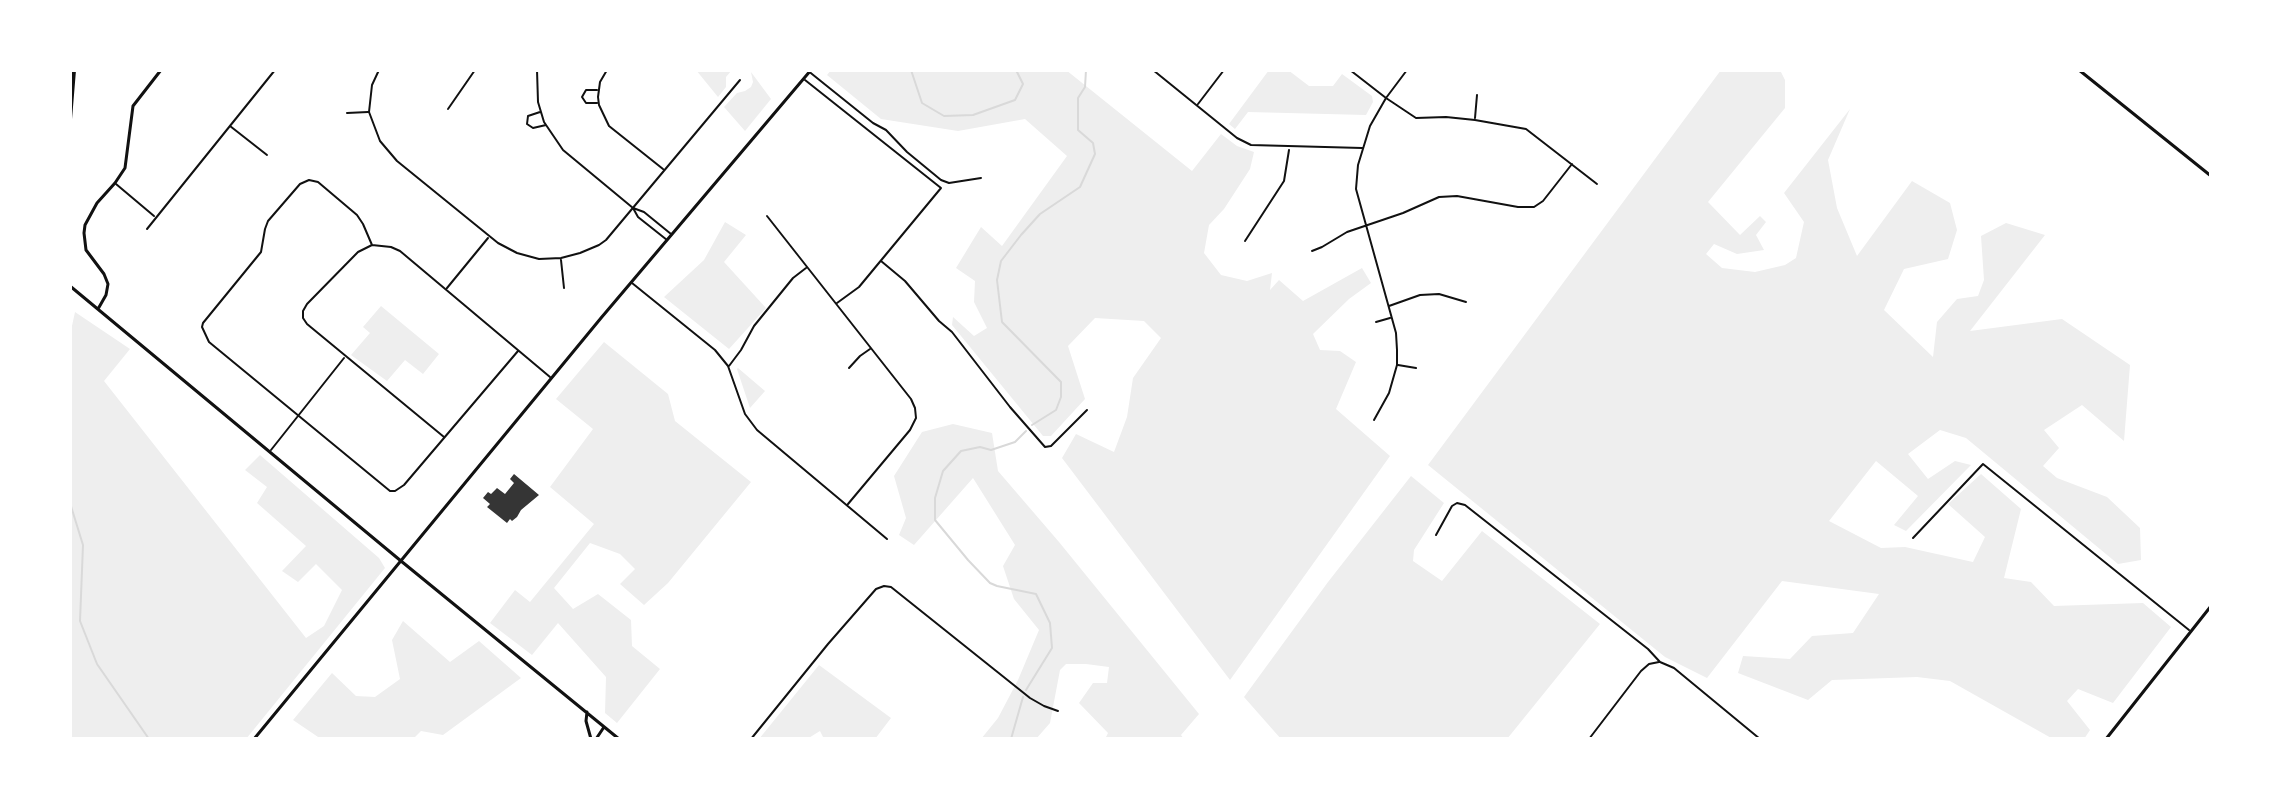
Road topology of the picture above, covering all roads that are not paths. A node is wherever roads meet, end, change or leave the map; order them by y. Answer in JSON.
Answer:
{"nodes":[{"id":1,"x":74,"y":70,"type":"edge"},
{"id":2,"x":161,"y":70,"type":"edge"},
{"id":3,"x":275,"y":70,"type":"edge"},
{"id":4,"x":379,"y":70,"type":"edge"},
{"id":5,"x":475,"y":70,"type":"edge"},
{"id":6,"x":537,"y":70,"type":"edge"},
{"id":7,"x":607,"y":70,"type":"edge"},
{"id":8,"x":1153,"y":70,"type":"edge"},
{"id":9,"x":1224,"y":70,"type":"edge"},
{"id":10,"x":1350,"y":70,"type":"edge"},
{"id":11,"x":1407,"y":70,"type":"edge"},
{"id":12,"x":2079,"y":70,"type":"edge"},
{"id":13,"x":809,"y":71,"type":"edge"},
{"id":14,"x":804,"y":79,"type":"junction"},
{"id":15,"x":740,"y":80,"type":"dead end"},
{"id":16,"x":598,"y":90,"type":"junction"},
{"id":17,"x":1477,"y":95,"type":"dead end"},
{"id":18,"x":1386,"y":98,"type":"junction"},
{"id":19,"x":598,"y":103,"type":"junction"},
{"id":20,"x":1197,"y":105,"type":"junction"},
{"id":21,"x":448,"y":109,"type":"dead end"},
{"id":22,"x":541,"y":111,"type":"junction"},
{"id":23,"x":369,"y":112,"type":"junction"},
{"id":24,"x":347,"y":113,"type":"dead end"},
{"id":25,"x":70,"y":119,"type":"edge"},
{"id":26,"x":1475,"y":120,"type":"junction"},
{"id":27,"x":546,"y":124,"type":"junction"},
{"id":28,"x":229,"y":126,"type":"junction"},
{"id":29,"x":1290,"y":148,"type":"junction"},
{"id":30,"x":1362,"y":148,"type":"junction"},
{"id":31,"x":267,"y":155,"type":"dead end"},
{"id":32,"x":1572,"y":164,"type":"junction"},
{"id":33,"x":664,"y":170,"type":"junction"},
{"id":34,"x":2211,"y":176,"type":"edge"},
{"id":35,"x":981,"y":178,"type":"dead end"},
{"id":36,"x":115,"y":183,"type":"junction"},
{"id":37,"x":1597,"y":184,"type":"dead end"},
{"id":38,"x":633,"y":208,"type":"junction"},
{"id":39,"x":767,"y":216,"type":"dead end"},
{"id":40,"x":155,"y":217,"type":"junction"},
{"id":41,"x":1365,"y":226,"type":"junction"},
{"id":42,"x":147,"y":229,"type":"dead end"},
{"id":43,"x":672,"y":235,"type":"junction"},
{"id":44,"x":489,"y":237,"type":"junction"},
{"id":45,"x":667,"y":240,"type":"junction"},
{"id":46,"x":1245,"y":241,"type":"dead end"},
{"id":47,"x":372,"y":245,"type":"junction"},
{"id":48,"x":1312,"y":251,"type":"dead end"},
{"id":49,"x":561,"y":258,"type":"junction"},
{"id":50,"x":881,"y":261,"type":"junction"},
{"id":51,"x":807,"y":267,"type":"junction"},
{"id":52,"x":632,"y":282,"type":"junction"},
{"id":53,"x":71,"y":287,"type":"edge"},
{"id":54,"x":564,"y":288,"type":"dead end"},
{"id":55,"x":446,"y":289,"type":"junction"},
{"id":56,"x":1466,"y":302,"type":"dead end"},
{"id":57,"x":836,"y":304,"type":"junction"},
{"id":58,"x":1388,"y":307,"type":"junction"},
{"id":59,"x":98,"y":309,"type":"junction"},
{"id":60,"x":1391,"y":317,"type":"junction"},
{"id":61,"x":1376,"y":322,"type":"dead end"},
{"id":62,"x":871,"y":348,"type":"junction"},
{"id":63,"x":518,"y":351,"type":"junction"},
{"id":64,"x":345,"y":357,"type":"junction"},
{"id":65,"x":1397,"y":365,"type":"junction"},
{"id":66,"x":728,"y":366,"type":"junction"},
{"id":67,"x":849,"y":368,"type":"dead end"},
{"id":68,"x":1416,"y":368,"type":"dead end"},
{"id":69,"x":551,"y":378,"type":"junction"},
{"id":70,"x":1087,"y":410,"type":"dead end"},
{"id":71,"x":298,"y":415,"type":"junction"},
{"id":72,"x":1374,"y":420,"type":"dead end"},
{"id":73,"x":445,"y":438,"type":"junction"},
{"id":74,"x":270,"y":451,"type":"junction"},
{"id":75,"x":847,"y":506,"type":"junction"},
{"id":76,"x":1436,"y":535,"type":"dead end"},
{"id":77,"x":1913,"y":538,"type":"dead end"},
{"id":78,"x":887,"y":539,"type":"dead end"},
{"id":79,"x":401,"y":561,"type":"junction"},
{"id":80,"x":2211,"y":606,"type":"edge"},
{"id":81,"x":2190,"y":631,"type":"junction"},
{"id":82,"x":1660,"y":662,"type":"junction"},
{"id":83,"x":1058,"y":711,"type":"dead end"},
{"id":84,"x":587,"y":712,"type":"junction"},
{"id":85,"x":604,"y":727,"type":"junction"},
{"id":86,"x":254,"y":739,"type":"edge"},
{"id":87,"x":594,"y":739,"type":"edge"},
{"id":88,"x":619,"y":739,"type":"edge"},
{"id":89,"x":751,"y":739,"type":"edge"},
{"id":90,"x":1589,"y":739,"type":"edge"},
{"id":91,"x":1760,"y":739,"type":"edge"},
{"id":92,"x":2106,"y":739,"type":"edge"}],
"edges":[{"from":1,"to":25,"type":"highway"},
{"from":2,"to":36,"type":"street"},
{"from":3,"to":28,"type":"street"},
{"from":4,"to":23,"type":"street"},
{"from":5,"to":21,"type":"street"},
{"from":6,"to":22,"type":"street"},
{"from":7,"to":16,"type":"street"},
{"from":8,"to":20,"type":"street"},
{"from":9,"to":20,"type":"street"},
{"from":10,"to":18,"type":"street"},
{"from":11,"to":18,"type":"street"},
{"from":12,"to":34,"type":"street"},
{"from":13,"to":14,"type":"street"},
{"from":13,"to":35,"type":"street"},
{"from":14,"to":43,"type":"street"},
{"from":14,"to":50,"type":"street"},
{"from":15,"to":33,"type":"street"},
{"from":16,"to":19,"type":"street"},
{"from":16,"to":19,"type":"street"},
{"from":17,"to":26,"type":"street"},
{"from":18,"to":26,"type":"street"},
{"from":18,"to":30,"type":"street"},
{"from":19,"to":33,"type":"street"},
{"from":20,"to":29,"type":"street"},
{"from":22,"to":27,"type":"street"},
{"from":22,"to":27,"type":"street"},
{"from":23,"to":24,"type":"street"},
{"from":23,"to":44,"type":"street"},
{"from":26,"to":32,"type":"street"},
{"from":27,"to":38,"type":"street"},
{"from":28,"to":31,"type":"street"},
{"from":28,"to":40,"type":"street"},
{"from":29,"to":30,"type":"street"},
{"from":29,"to":46,"type":"street"},
{"from":30,"to":41,"type":"street"},
{"from":32,"to":37,"type":"street"},
{"from":32,"to":41,"type":"street"},
{"from":33,"to":38,"type":"street"},
{"from":36,"to":40,"type":"street"},
{"from":36,"to":59,"type":"street"},
{"from":38,"to":43,"type":"street"},
{"from":38,"to":45,"type":"street"},
{"from":38,"to":49,"type":"street"},
{"from":39,"to":51,"type":"street"},
{"from":40,"to":42,"type":"street"},
{"from":41,"to":48,"type":"street"},
{"from":41,"to":58,"type":"street"},
{"from":43,"to":45,"type":"street"},
{"from":44,"to":49,"type":"street"},
{"from":44,"to":55,"type":"street"},
{"from":45,"to":52,"type":"street"},
{"from":47,"to":55,"type":"street"},
{"from":47,"to":64,"type":"street"},
{"from":47,"to":71,"type":"street"},
{"from":49,"to":54,"type":"street"},
{"from":50,"to":57,"type":"street"},
{"from":50,"to":70,"type":"street"},
{"from":51,"to":57,"type":"street"},
{"from":51,"to":66,"type":"street"},
{"from":52,"to":66,"type":"street"},
{"from":52,"to":69,"type":"street"},
{"from":53,"to":59,"type":"street"},
{"from":55,"to":63,"type":"street"},
{"from":56,"to":58,"type":"street"},
{"from":57,"to":62,"type":"street"},
{"from":58,"to":60,"type":"street"},
{"from":59,"to":74,"type":"street"},
{"from":60,"to":61,"type":"street"},
{"from":60,"to":65,"type":"street"},
{"from":62,"to":67,"type":"street"},
{"from":62,"to":75,"type":"street"},
{"from":63,"to":69,"type":"street"},
{"from":63,"to":73,"type":"street"},
{"from":64,"to":71,"type":"street"},
{"from":64,"to":73,"type":"street"},
{"from":65,"to":68,"type":"street"},
{"from":65,"to":72,"type":"street"},
{"from":66,"to":75,"type":"street"},
{"from":69,"to":79,"type":"street"},
{"from":71,"to":73,"type":"street"},
{"from":71,"to":74,"type":"street"},
{"from":74,"to":79,"type":"street"},
{"from":75,"to":78,"type":"street"},
{"from":76,"to":82,"type":"street"},
{"from":77,"to":81,"type":"street"},
{"from":79,"to":84,"type":"street"},
{"from":79,"to":86,"type":"street"},
{"from":80,"to":81,"type":"street"},
{"from":81,"to":92,"type":"street"},
{"from":82,"to":90,"type":"street"},
{"from":82,"to":91,"type":"street"},
{"from":83,"to":89,"type":"street"},
{"from":84,"to":85,"type":"street"},
{"from":84,"to":87,"type":"street"},
{"from":85,"to":87,"type":"street"},
{"from":85,"to":88,"type":"street"}]}
